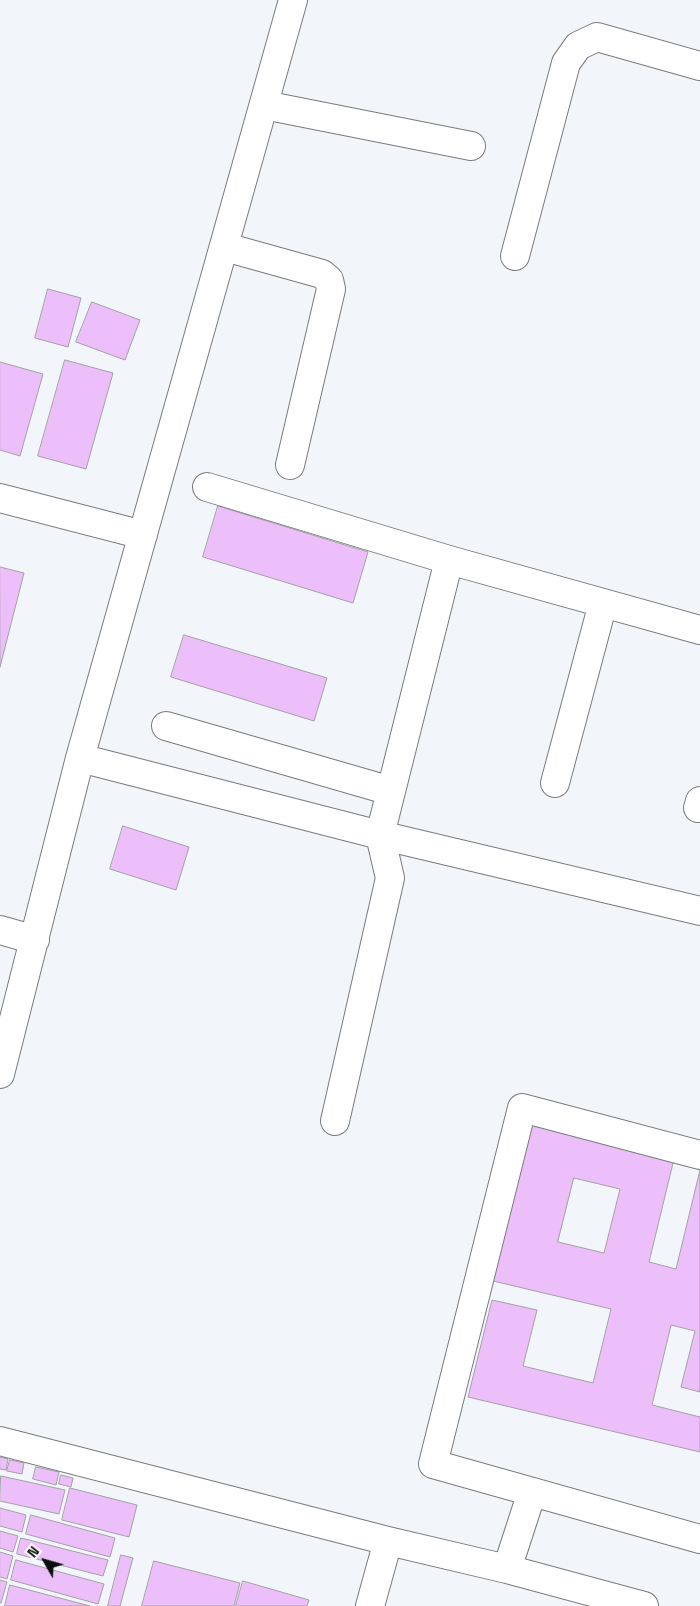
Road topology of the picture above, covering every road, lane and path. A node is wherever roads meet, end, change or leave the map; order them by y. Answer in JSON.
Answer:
{"nodes":[{"id":1,"x":293,"y":0,"type":"edge"},
{"id":2,"x":700,"y":66,"type":"edge"},
{"id":3,"x":264,"y":105,"type":"junction"},
{"id":4,"x":472,"y":146,"type":"dead end"},
{"id":5,"x":224,"y":247,"type":"junction"},
{"id":6,"x":515,"y":256,"type":"dead end"},
{"id":7,"x":290,"y":465,"type":"dead end"},
{"id":8,"x":207,"y":487,"type":"dead end"},
{"id":9,"x":0,"y":498,"type":"edge"},
{"id":10,"x":143,"y":534,"type":"junction"},
{"id":11,"x":449,"y":560,"type":"junction"},
{"id":12,"x":603,"y":603,"type":"junction"},
{"id":13,"x":700,"y":630,"type":"edge"},
{"id":14,"x":166,"y":726,"type":"dead end"},
{"id":15,"x":80,"y":758,"type":"junction"},
{"id":16,"x":555,"y":783,"type":"dead end"},
{"id":17,"x":391,"y":791,"type":"junction"},
{"id":18,"x":380,"y":835,"type":"junction"},
{"id":19,"x":700,"y":911,"type":"edge"},
{"id":20,"x":0,"y":930,"type":"edge"},
{"id":21,"x":35,"y":940,"type":"junction"},
{"id":22,"x":0,"y":1074,"type":"edge"},
{"id":23,"x":335,"y":1121,"type":"dead end"},
{"id":24,"x":700,"y":1155,"type":"edge"},
{"id":25,"x":0,"y":1441,"type":"edge"},
{"id":26,"x":532,"y":1492,"type":"junction"},
{"id":27,"x":700,"y":1539,"type":"edge"},
{"id":28,"x":388,"y":1541,"type":"junction"},
{"id":29,"x":508,"y":1569,"type":"junction"},
{"id":30,"x":370,"y":1606,"type":"edge"},
{"id":31,"x":644,"y":1606,"type":"edge"}],
"edges":[{"from":1,"to":3,"type":"street"},
{"from":2,"to":6,"type":"street"},
{"from":3,"to":4,"type":"street"},
{"from":3,"to":5,"type":"street"},
{"from":5,"to":7,"type":"street"},
{"from":5,"to":10,"type":"street"},
{"from":8,"to":11,"type":"street"},
{"from":9,"to":10,"type":"street"},
{"from":10,"to":15,"type":"street"},
{"from":11,"to":12,"type":"street"},
{"from":11,"to":17,"type":"street"},
{"from":12,"to":13,"type":"street"},
{"from":12,"to":16,"type":"street"},
{"from":14,"to":17,"type":"street"},
{"from":15,"to":18,"type":"street"},
{"from":15,"to":21,"type":"street"},
{"from":17,"to":18,"type":"street"},
{"from":18,"to":19,"type":"street"},
{"from":18,"to":23,"type":"street"},
{"from":20,"to":21,"type":"street"},
{"from":21,"to":22,"type":"street"},
{"from":24,"to":26,"type":"street"},
{"from":25,"to":28,"type":"street"},
{"from":26,"to":27,"type":"street"},
{"from":26,"to":29,"type":"street"},
{"from":28,"to":29,"type":"street"},
{"from":28,"to":30,"type":"street"},
{"from":29,"to":31,"type":"street"}]}
